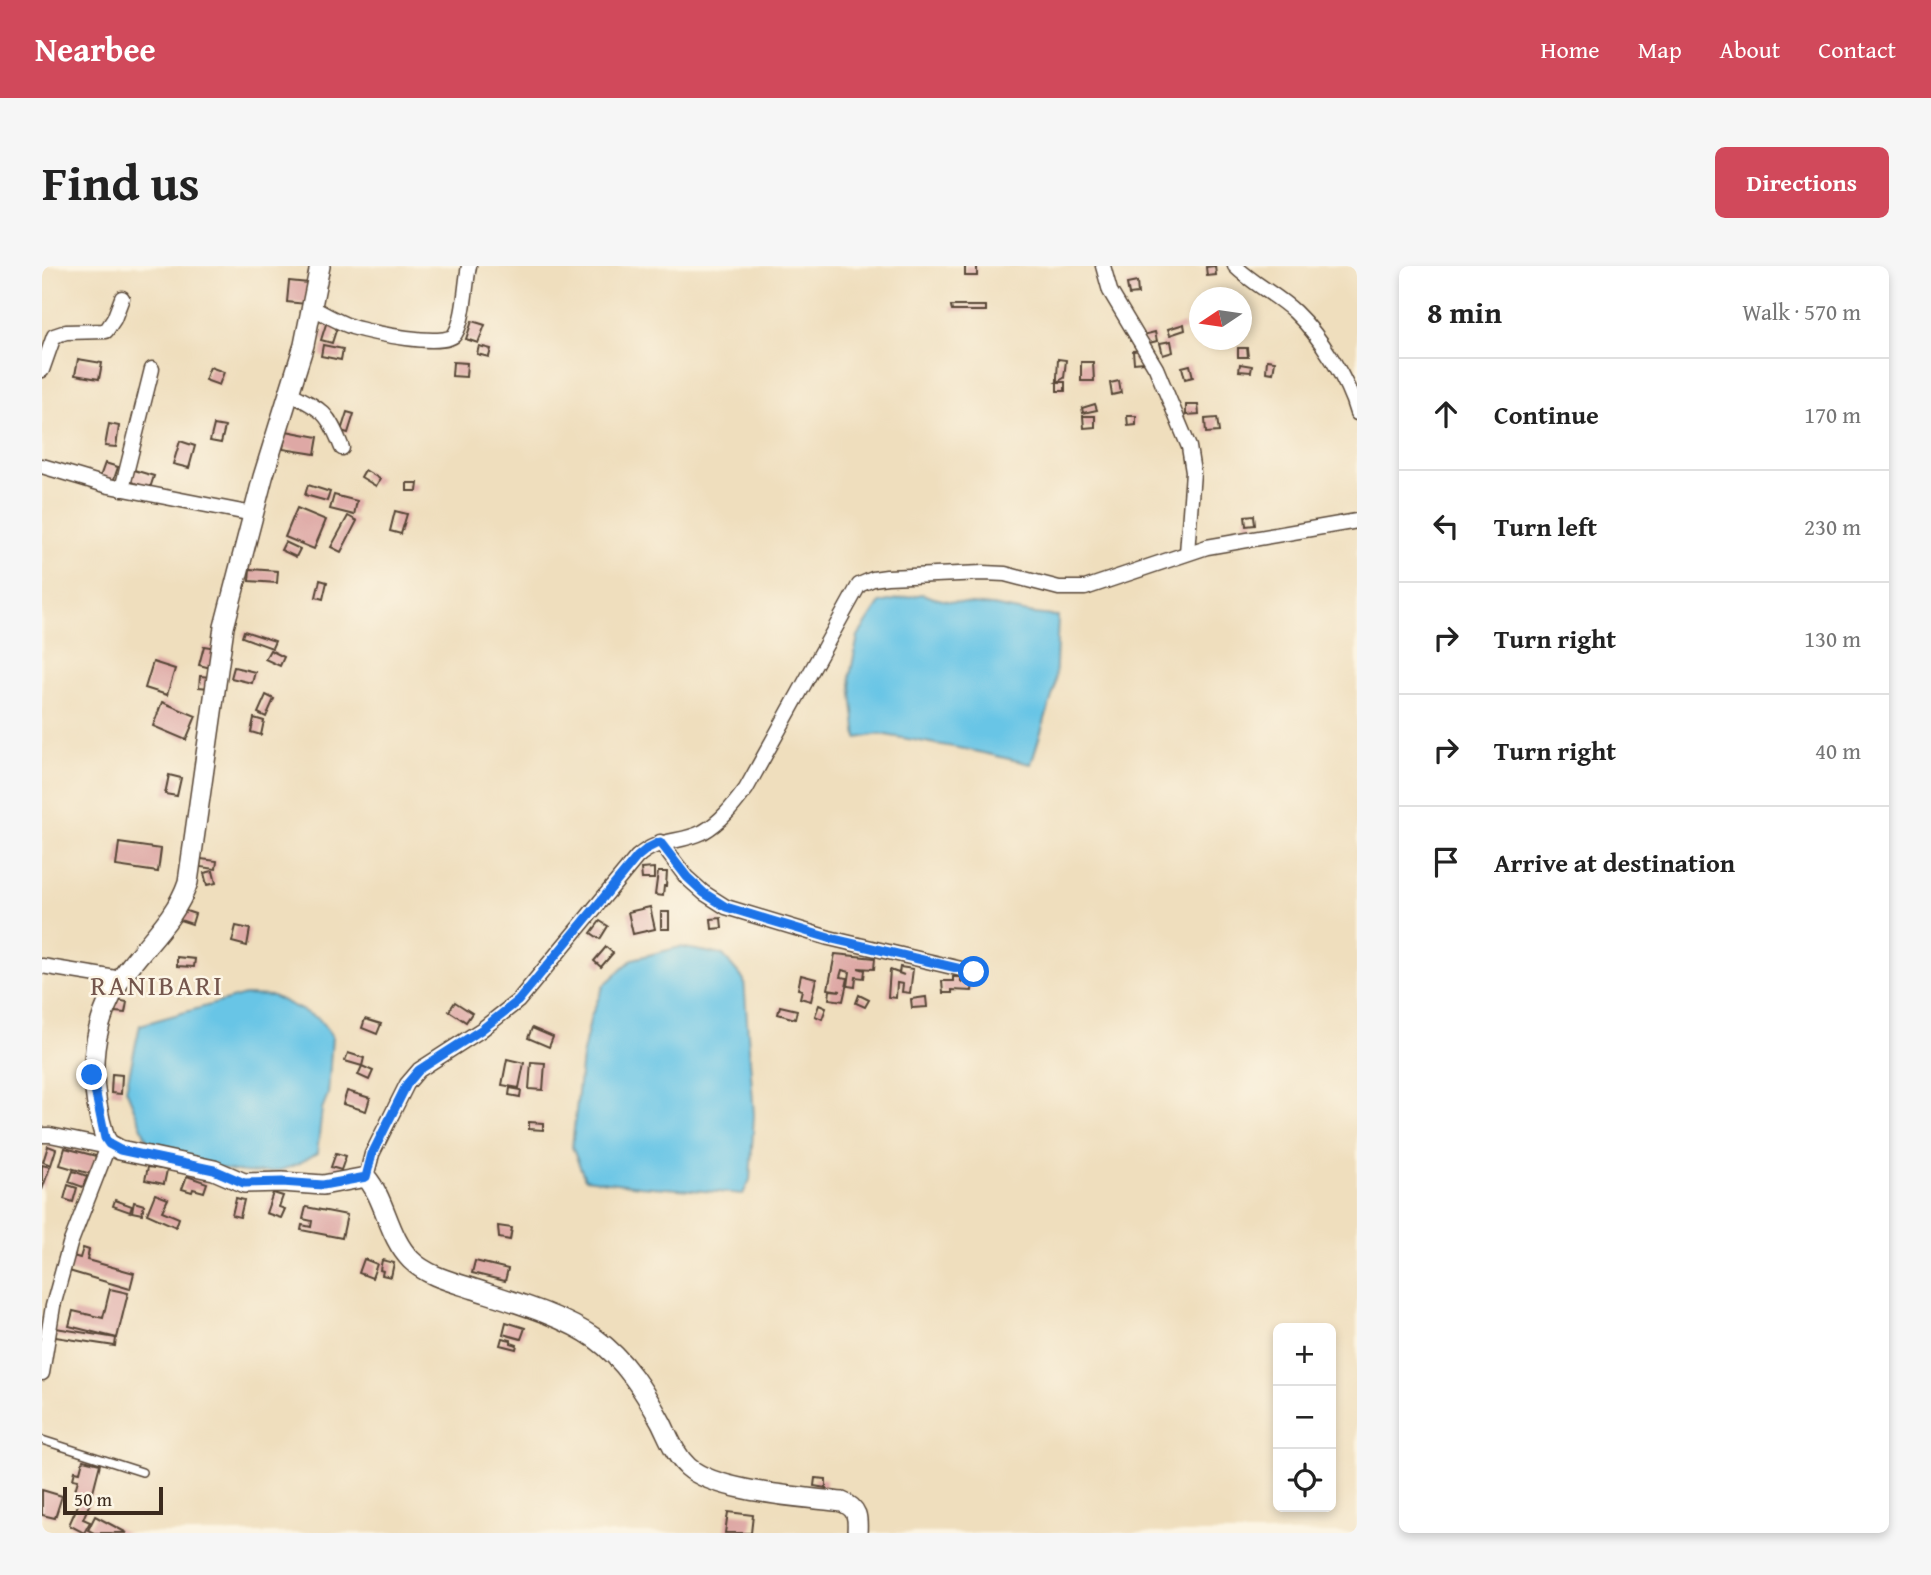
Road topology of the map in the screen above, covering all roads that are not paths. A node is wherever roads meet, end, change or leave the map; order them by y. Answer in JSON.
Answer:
{"nodes":[{"id":1,"x":320,"y":266,"type":"edge"},
{"id":2,"x":469,"y":266,"type":"edge"},
{"id":3,"x":1103,"y":266,"type":"edge"},
{"id":4,"x":1235,"y":266,"type":"edge"},
{"id":5,"x":122,"y":298,"type":"dead end"},
{"id":6,"x":313,"y":308,"type":"junction"},
{"id":7,"x":152,"y":369,"type":"dead end"},
{"id":8,"x":42,"y":370,"type":"edge"},
{"id":9,"x":289,"y":393,"type":"junction"},
{"id":10,"x":1357,"y":413,"type":"edge"},
{"id":11,"x":342,"y":448,"type":"dead end"},
{"id":12,"x":42,"y":466,"type":"edge"},
{"id":13,"x":122,"y":489,"type":"junction"},
{"id":14,"x":253,"y":514,"type":"junction"},
{"id":15,"x":1357,"y":521,"type":"edge"},
{"id":16,"x":1187,"y":553,"type":"junction"},
{"id":17,"x":660,"y":842,"type":"junction"},
{"id":18,"x":42,"y":966,"type":"edge"},
{"id":19,"x":974,"y":972,"type":"dead end"},
{"id":20,"x":122,"y":979,"type":"junction"},
{"id":21,"x":42,"y":1135,"type":"edge"},
{"id":22,"x":108,"y":1145,"type":"junction"},
{"id":23,"x":366,"y":1177,"type":"junction"},
{"id":24,"x":42,"y":1373,"type":"edge"},
{"id":25,"x":42,"y":1440,"type":"edge"},
{"id":26,"x":142,"y":1472,"type":"dead end"},
{"id":27,"x":857,"y":1533,"type":"edge"}],
"edges":[{"from":1,"to":6,"type":"street"},
{"from":2,"to":6,"type":"street"},
{"from":3,"to":16,"type":"street"},
{"from":4,"to":10,"type":"street"},
{"from":5,"to":8,"type":"street"},
{"from":6,"to":9,"type":"street"},
{"from":7,"to":13,"type":"street"},
{"from":9,"to":11,"type":"street"},
{"from":9,"to":14,"type":"street"},
{"from":12,"to":13,"type":"street"},
{"from":13,"to":14,"type":"street"},
{"from":14,"to":20,"type":"street"},
{"from":15,"to":16,"type":"street"},
{"from":16,"to":17,"type":"street"},
{"from":17,"to":19,"type":"street"},
{"from":17,"to":23,"type":"street"},
{"from":18,"to":20,"type":"street"},
{"from":20,"to":22,"type":"street"},
{"from":21,"to":22,"type":"street"},
{"from":22,"to":23,"type":"street"},
{"from":22,"to":24,"type":"street"},
{"from":23,"to":27,"type":"street"},
{"from":25,"to":26,"type":"lane"}]}
